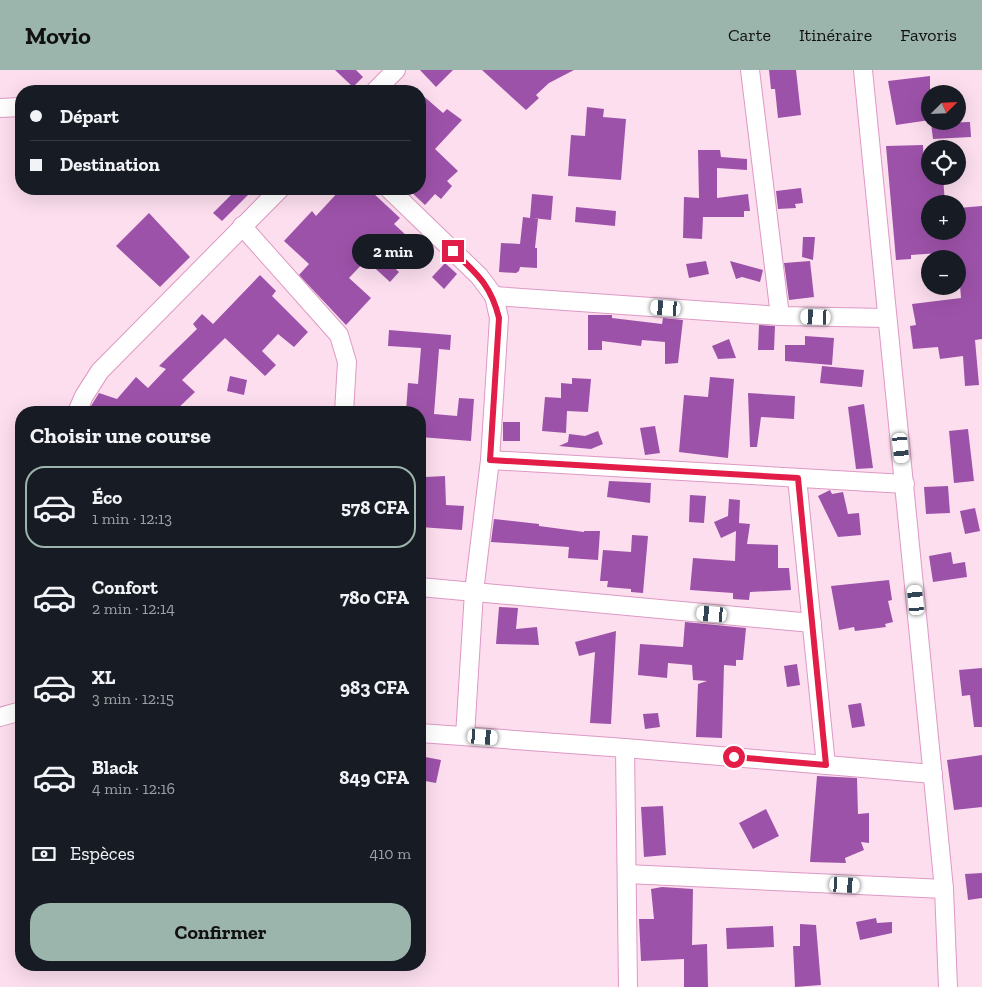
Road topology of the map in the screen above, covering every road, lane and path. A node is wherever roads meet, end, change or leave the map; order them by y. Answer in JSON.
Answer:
{"nodes":[{"id":1,"x":396,"y":70,"type":"edge"},
{"id":2,"x":750,"y":70,"type":"edge"},
{"id":3,"x":863,"y":70,"type":"edge"},
{"id":4,"x":381,"y":85,"type":"edge"},
{"id":5,"x":15,"y":107,"type":"edge"},
{"id":6,"x":0,"y":108,"type":"edge"},
{"id":7,"x":274,"y":195,"type":"edge"},
{"id":8,"x":395,"y":195,"type":"edge"},
{"id":9,"x":242,"y":226,"type":"junction"},
{"id":10,"x":494,"y":296,"type":"junction"},
{"id":11,"x":780,"y":316,"type":"junction"},
{"id":12,"x":887,"y":318,"type":"junction"},
{"id":13,"x":80,"y":406,"type":"edge"},
{"id":14,"x":344,"y":406,"type":"edge"},
{"id":15,"x":490,"y":460,"type":"junction"},
{"id":16,"x":798,"y":478,"type":"junction"},
{"id":17,"x":904,"y":484,"type":"junction"},
{"id":18,"x":426,"y":588,"type":"edge"},
{"id":19,"x":474,"y":592,"type":"junction"},
{"id":20,"x":812,"y":623,"type":"junction"},
{"id":21,"x":15,"y":713,"type":"edge"},
{"id":22,"x":0,"y":718,"type":"edge"},
{"id":23,"x":426,"y":733,"type":"edge"},
{"id":24,"x":465,"y":736,"type":"junction"},
{"id":25,"x":625,"y":748,"type":"junction"},
{"id":26,"x":826,"y":765,"type":"junction"},
{"id":27,"x":933,"y":774,"type":"junction"},
{"id":28,"x":627,"y":874,"type":"junction"},
{"id":29,"x":944,"y":890,"type":"junction"},
{"id":30,"x":628,"y":987,"type":"edge"},
{"id":31,"x":948,"y":987,"type":"edge"}],
"edges":[{"from":1,"to":4,"type":"street"},
{"from":2,"to":11,"type":"street"},
{"from":3,"to":12,"type":"street"},
{"from":5,"to":6,"type":"street"},
{"from":7,"to":9,"type":"street"},
{"from":8,"to":10,"type":"street"},
{"from":9,"to":13,"type":"street"},
{"from":9,"to":14,"type":"street"},
{"from":10,"to":11,"type":"street"},
{"from":10,"to":15,"type":"street"},
{"from":11,"to":12,"type":"street"},
{"from":12,"to":17,"type":"street"},
{"from":15,"to":16,"type":"street"},
{"from":15,"to":19,"type":"street"},
{"from":16,"to":17,"type":"street"},
{"from":16,"to":20,"type":"street"},
{"from":17,"to":27,"type":"street"},
{"from":18,"to":19,"type":"street"},
{"from":19,"to":20,"type":"street"},
{"from":19,"to":24,"type":"street"},
{"from":20,"to":26,"type":"street"},
{"from":21,"to":22,"type":"street"},
{"from":23,"to":24,"type":"street"},
{"from":24,"to":25,"type":"street"},
{"from":25,"to":26,"type":"street"},
{"from":25,"to":28,"type":"street"},
{"from":26,"to":27,"type":"street"},
{"from":27,"to":29,"type":"street"},
{"from":28,"to":29,"type":"street"},
{"from":28,"to":30,"type":"street"},
{"from":29,"to":31,"type":"street"}]}
